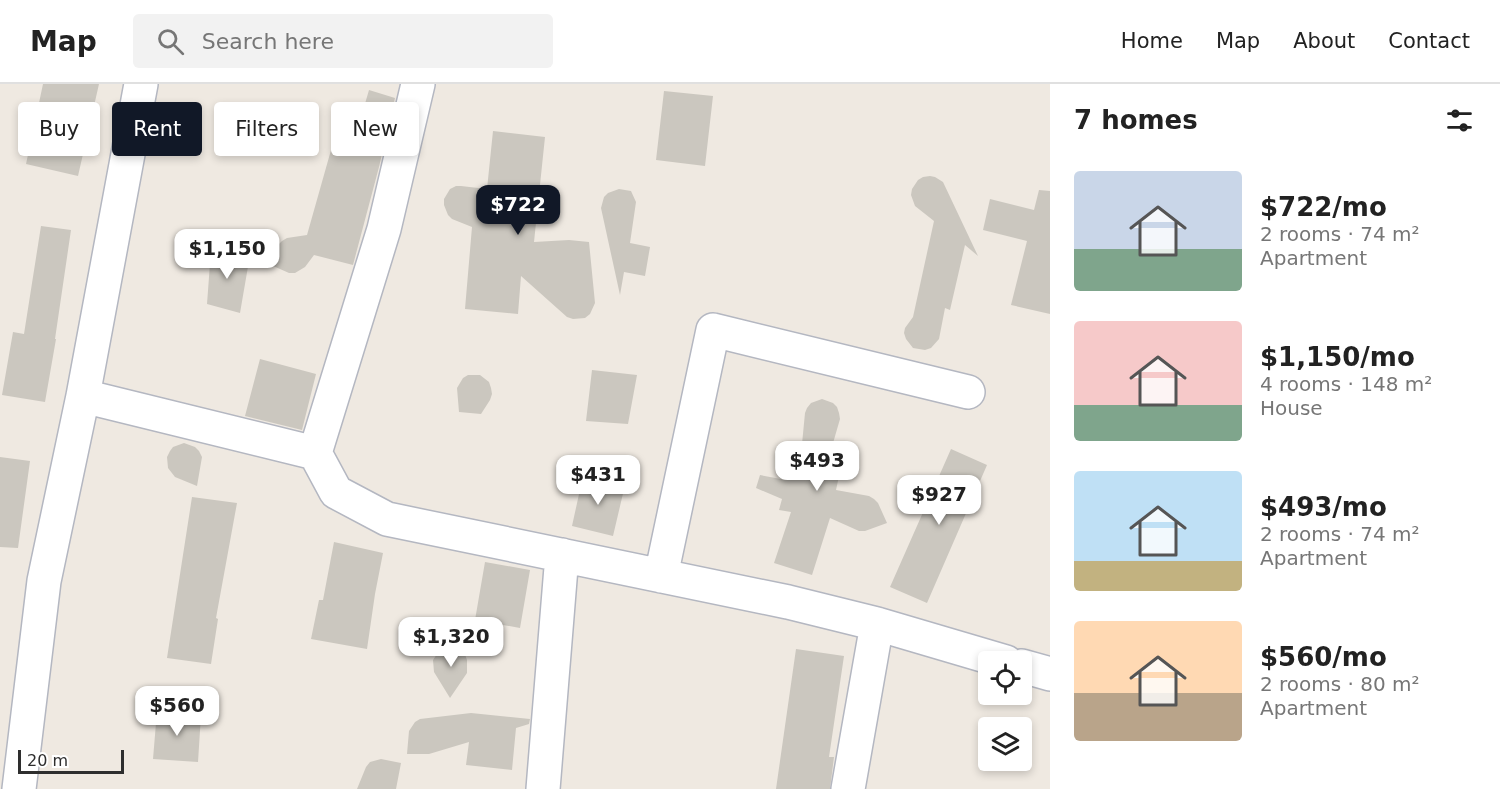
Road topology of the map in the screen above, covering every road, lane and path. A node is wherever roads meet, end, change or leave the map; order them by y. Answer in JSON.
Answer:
{"nodes":[{"id":1,"x":141,"y":84,"type":"edge"},
{"id":2,"x":418,"y":84,"type":"edge"},
{"id":3,"x":968,"y":392,"type":"dead end"},
{"id":4,"x":83,"y":396,"type":"junction"},
{"id":5,"x":315,"y":453,"type":"junction"},
{"id":6,"x":562,"y":555,"type":"junction"},
{"id":7,"x":661,"y":576,"type":"junction"},
{"id":8,"x":877,"y":624,"type":"junction"},
{"id":9,"x":978,"y":654,"type":"edge"},
{"id":10,"x":1032,"y":669,"type":"edge"},
{"id":11,"x":1050,"y":674,"type":"edge"},
{"id":12,"x":19,"y":789,"type":"edge"},
{"id":13,"x":543,"y":789,"type":"edge"},
{"id":14,"x":848,"y":789,"type":"edge"}],
"edges":[{"from":1,"to":4,"type":"street"},
{"from":2,"to":5,"type":"street"},
{"from":3,"to":7,"type":"street"},
{"from":4,"to":5,"type":"street"},
{"from":4,"to":12,"type":"street"},
{"from":5,"to":6,"type":"street"},
{"from":6,"to":7,"type":"street"},
{"from":6,"to":13,"type":"street"},
{"from":7,"to":8,"type":"street"},
{"from":8,"to":9,"type":"street"},
{"from":8,"to":14,"type":"street"},
{"from":10,"to":11,"type":"street"}]}
